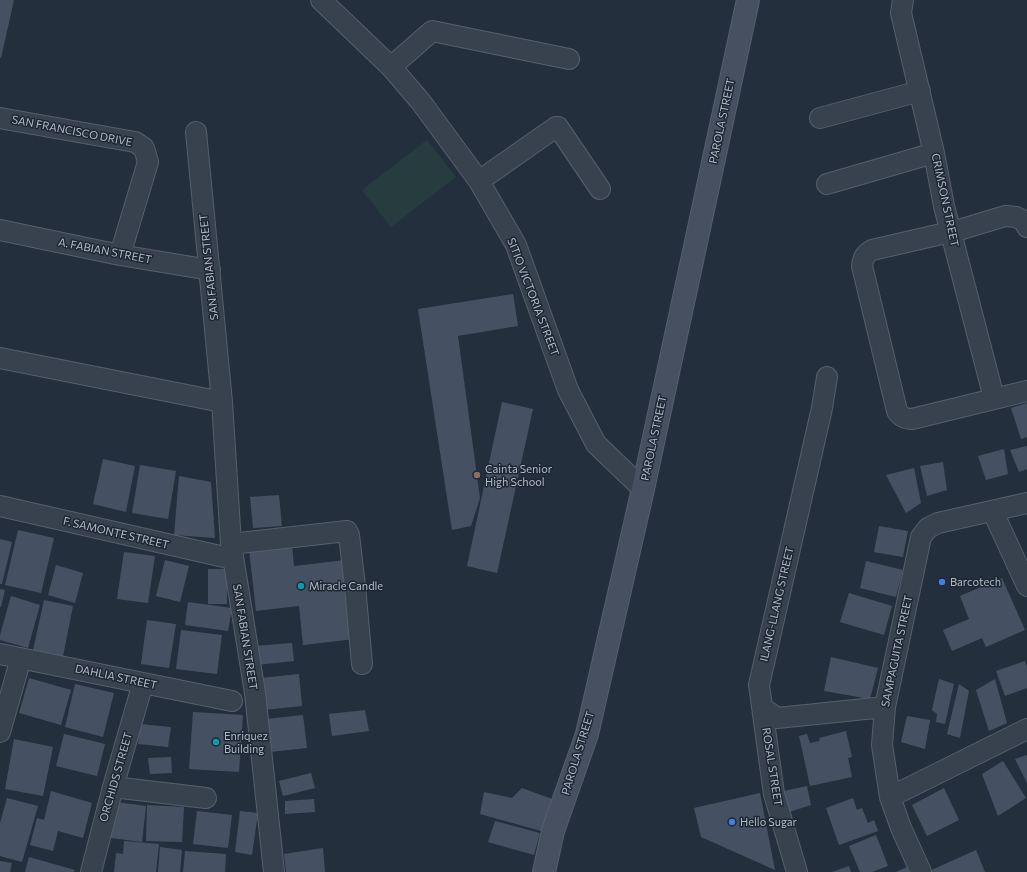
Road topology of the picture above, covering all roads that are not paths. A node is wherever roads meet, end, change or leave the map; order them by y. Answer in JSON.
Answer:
{"nodes":[{"id":1,"x":321,"y":0,"type":"edge"},
{"id":2,"x":748,"y":0,"type":"edge"},
{"id":3,"x":903,"y":0,"type":"edge"},
{"id":4,"x":568,"y":59,"type":"dead end"},
{"id":5,"x":391,"y":67,"type":"junction"},
{"id":6,"x":920,"y":91,"type":"junction"},
{"id":7,"x":0,"y":118,"type":"edge"},
{"id":8,"x":820,"y":118,"type":"dead end"},
{"id":9,"x":196,"y":132,"type":"dead end"},
{"id":10,"x":934,"y":153,"type":"junction"},
{"id":11,"x":479,"y":180,"type":"junction"},
{"id":12,"x":827,"y":184,"type":"dead end"},
{"id":13,"x":600,"y":189,"type":"dead end"},
{"id":14,"x":1027,"y":227,"type":"edge"},
{"id":15,"x":0,"y":230,"type":"edge"},
{"id":16,"x":951,"y":232,"type":"junction"},
{"id":17,"x":120,"y":254,"type":"junction"},
{"id":18,"x":210,"y":270,"type":"junction"},
{"id":19,"x":0,"y":358,"type":"edge"},
{"id":20,"x":827,"y":377,"type":"dead end"},
{"id":21,"x":1027,"y":391,"type":"edge"},
{"id":22,"x":994,"y":398,"type":"junction"},
{"id":23,"x":222,"y":402,"type":"junction"},
{"id":24,"x":643,"y":489,"type":"junction"},
{"id":25,"x":1027,"y":503,"type":"edge"},
{"id":26,"x":0,"y":506,"type":"edge"},
{"id":27,"x":993,"y":512,"type":"junction"},
{"id":28,"x":232,"y":551,"type":"junction"},
{"id":29,"x":1027,"y":586,"type":"edge"},
{"id":30,"x":0,"y":654,"type":"edge"},
{"id":31,"x":21,"y":658,"type":"junction"},
{"id":32,"x":362,"y":664,"type":"dead end"},
{"id":33,"x":143,"y":683,"type":"junction"},
{"id":34,"x":232,"y":701,"type":"dead end"},
{"id":35,"x":885,"y":707,"type":"junction"},
{"id":36,"x":763,"y":708,"type":"junction"},
{"id":37,"x":1027,"y":729,"type":"edge"},
{"id":38,"x":0,"y":732,"type":"edge"},
{"id":39,"x":113,"y":788,"type":"junction"},
{"id":40,"x":890,"y":797,"type":"junction"},
{"id":41,"x":206,"y":798,"type":"dead end"},
{"id":42,"x":91,"y":872,"type":"edge"},
{"id":43,"x":274,"y":872,"type":"edge"},
{"id":44,"x":544,"y":872,"type":"edge"},
{"id":45,"x":797,"y":872,"type":"edge"},
{"id":46,"x":921,"y":872,"type":"edge"}],
"edges":[{"from":1,"to":5,"type":"street","name":"SITIO VICTORIA STREET"},
{"from":2,"to":24,"type":"street","name":"PAROLA STREET"},
{"from":3,"to":6,"type":"street","name":"CRIMSON STREET"},
{"from":4,"to":5,"type":"street"},
{"from":5,"to":11,"type":"street","name":"SITIO VICTORIA STREET"},
{"from":6,"to":8,"type":"street"},
{"from":6,"to":10,"type":"street","name":"CRIMSON STREET"},
{"from":7,"to":17,"type":"street","name":"SAN FRANCISCO DRIVE"},
{"from":9,"to":18,"type":"street","name":"SAN FABIAN STREET"},
{"from":10,"to":12,"type":"street"},
{"from":10,"to":16,"type":"street","name":"CRIMSON STREET"},
{"from":11,"to":13,"type":"street"},
{"from":11,"to":24,"type":"street","name":"SITIO VICTORIA STREET"},
{"from":14,"to":16,"type":"street"},
{"from":15,"to":17,"type":"street","name":"A. FABIAN STREET"},
{"from":16,"to":22,"type":"street","name":"CRIMSON STREET"},
{"from":16,"to":22,"type":"street"},
{"from":17,"to":18,"type":"street","name":"A. FABIAN STREET"},
{"from":18,"to":23,"type":"street","name":"SAN FABIAN STREET"},
{"from":19,"to":23,"type":"street"},
{"from":20,"to":36,"type":"street","name":"ILANG-LLANG STREET"},
{"from":21,"to":22,"type":"street"},
{"from":23,"to":28,"type":"street","name":"SAN FABIAN STREET"},
{"from":24,"to":44,"type":"street","name":"PAROLA STREET"},
{"from":25,"to":27,"type":"street","name":"SAMPAGUITA STREET"},
{"from":26,"to":28,"type":"street","name":"F. SAMONTE STREET"},
{"from":27,"to":29,"type":"street"},
{"from":27,"to":35,"type":"street","name":"SAMPAGUITA STREET"},
{"from":28,"to":32,"type":"street","name":"F. SAMONTE STREET"},
{"from":28,"to":43,"type":"street","name":"SAN FABIAN STREET"},
{"from":30,"to":31,"type":"street","name":"DAHLIA STREET"},
{"from":31,"to":33,"type":"street","name":"DAHLIA STREET"},
{"from":31,"to":38,"type":"street"},
{"from":33,"to":34,"type":"street","name":"DAHLIA STREET"},
{"from":33,"to":39,"type":"street","name":"ORCHIDS STREET"},
{"from":35,"to":36,"type":"street"},
{"from":35,"to":40,"type":"street","name":"SAMPAGUITA STREET"},
{"from":36,"to":45,"type":"street","name":"ROSAL STREET"},
{"from":37,"to":40,"type":"street"},
{"from":39,"to":41,"type":"street"},
{"from":39,"to":42,"type":"street","name":"ORCHIDS STREET"},
{"from":40,"to":46,"type":"street","name":"SAMPAGUITA STREET"}]}
